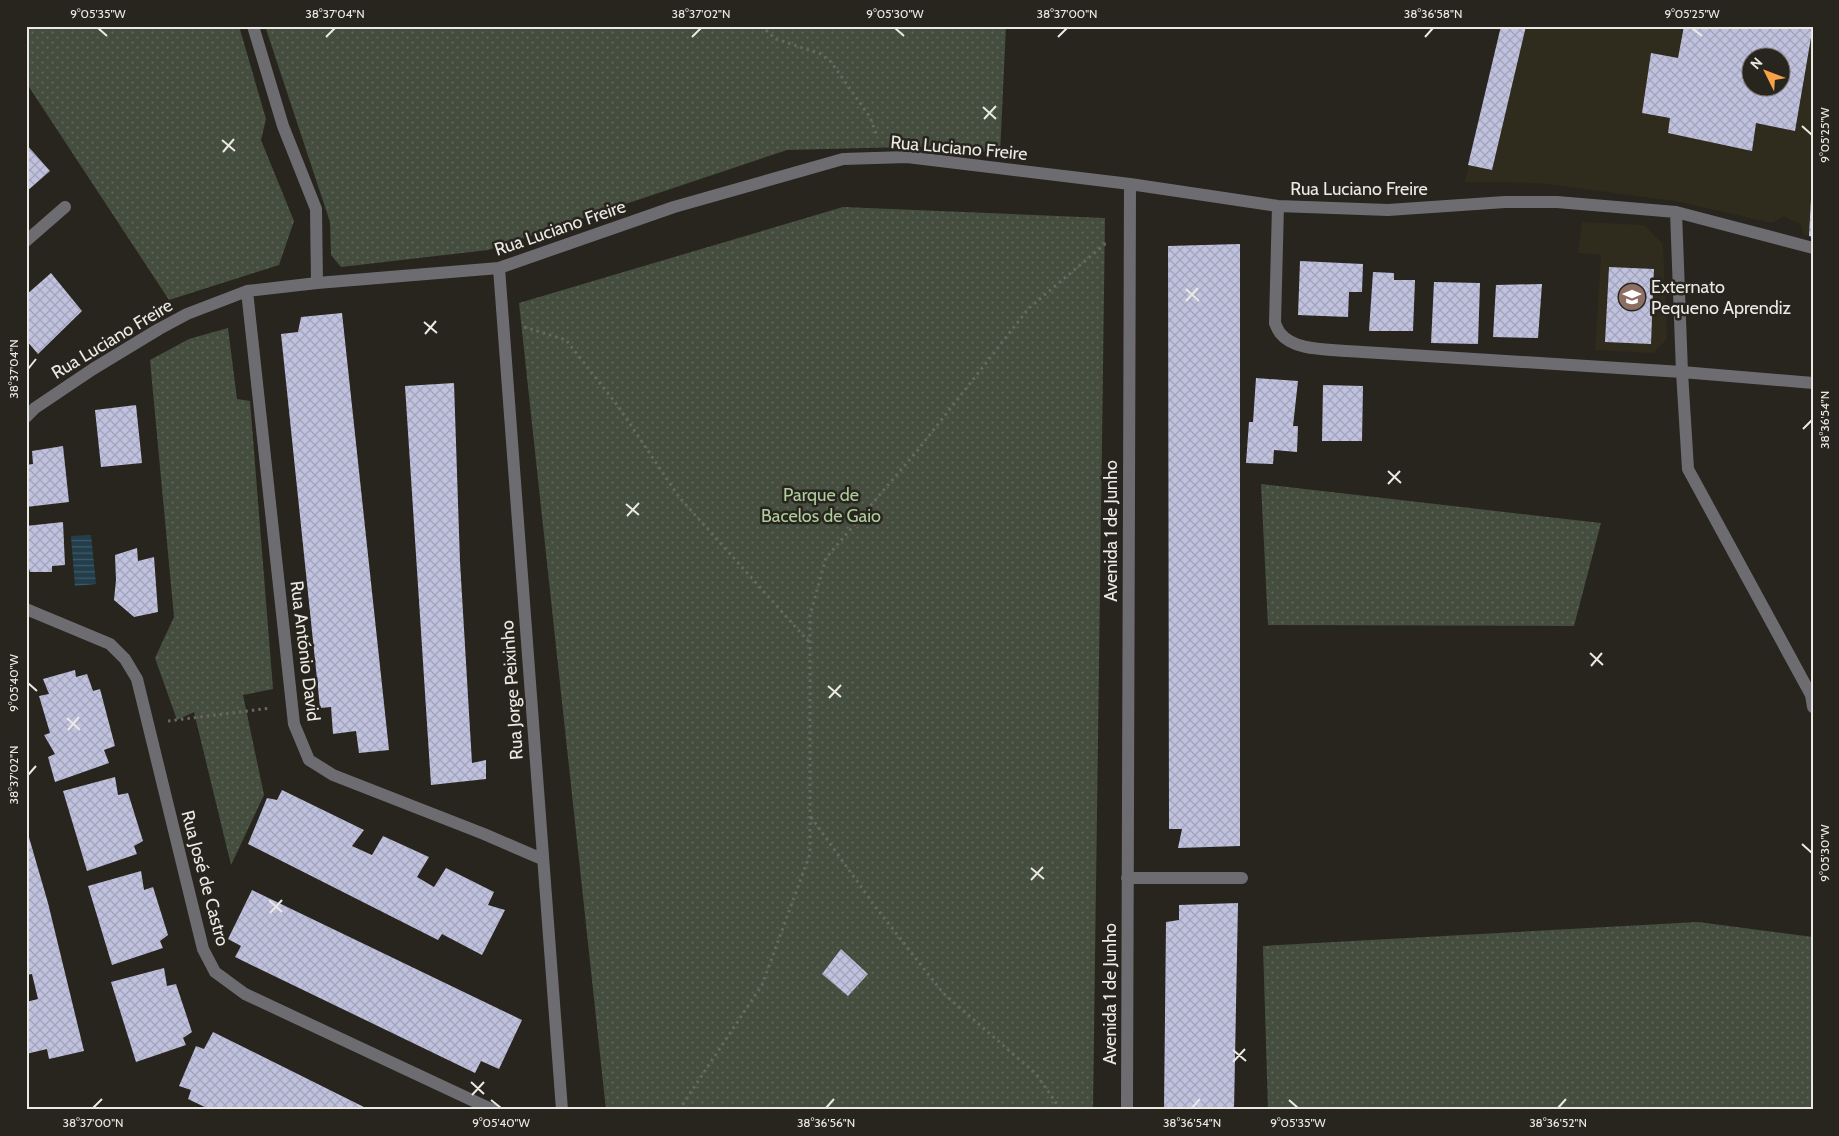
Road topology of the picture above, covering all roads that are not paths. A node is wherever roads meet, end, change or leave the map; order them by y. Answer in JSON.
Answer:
{"nodes":[{"id":1,"x":253,"y":26,"type":"edge"},
{"id":2,"x":1130,"y":184,"type":"junction"},
{"id":3,"x":1278,"y":206,"type":"junction"},
{"id":4,"x":65,"y":207,"type":"dead end"},
{"id":5,"x":1676,"y":212,"type":"junction"},
{"id":6,"x":26,"y":241,"type":"edge"},
{"id":7,"x":1813,"y":248,"type":"edge"},
{"id":8,"x":498,"y":268,"type":"junction"},
{"id":9,"x":317,"y":283,"type":"junction"},
{"id":10,"x":247,"y":291,"type":"junction"},
{"id":11,"x":1682,"y":372,"type":"junction"},
{"id":12,"x":1813,"y":383,"type":"edge"},
{"id":13,"x":26,"y":417,"type":"edge"},
{"id":14,"x":26,"y":609,"type":"edge"},
{"id":15,"x":1813,"y":707,"type":"edge"},
{"id":16,"x":542,"y":859,"type":"junction"},
{"id":17,"x":1128,"y":878,"type":"junction"},
{"id":18,"x":1242,"y":878,"type":"dead end"},
{"id":19,"x":494,"y":1110,"type":"edge"},
{"id":20,"x":562,"y":1110,"type":"edge"},
{"id":21,"x":1127,"y":1110,"type":"edge"}],
"edges":[{"from":1,"to":9,"type":"street"},
{"from":2,"to":3,"type":"street","name":"Rua Luciano Freire"},
{"from":2,"to":8,"type":"street","name":"Rua Luciano Freire"},
{"from":2,"to":17,"type":"street","name":"Avenida 1 de Junho"},
{"from":3,"to":5,"type":"street","name":"Rua Luciano Freire"},
{"from":3,"to":11,"type":"street"},
{"from":4,"to":6,"type":"street"},
{"from":5,"to":7,"type":"street","name":"Rua Luciano Freire"},
{"from":5,"to":11,"type":"street"},
{"from":8,"to":9,"type":"street","name":"Rua Luciano Freire"},
{"from":8,"to":16,"type":"street","name":"Rua Jorge Peixinho"},
{"from":9,"to":10,"type":"street","name":"Rua Luciano Freire"},
{"from":10,"to":13,"type":"street","name":"Rua Luciano Freire"},
{"from":10,"to":16,"type":"street","name":"Rua António David"},
{"from":11,"to":12,"type":"street"},
{"from":11,"to":15,"type":"street"},
{"from":14,"to":19,"type":"street","name":"Rua José de Castro"},
{"from":16,"to":20,"type":"street","name":"Rua Jorge Peixinho"},
{"from":17,"to":18,"type":"street"},
{"from":17,"to":21,"type":"street","name":"Avenida 1 de Junho"}]}
